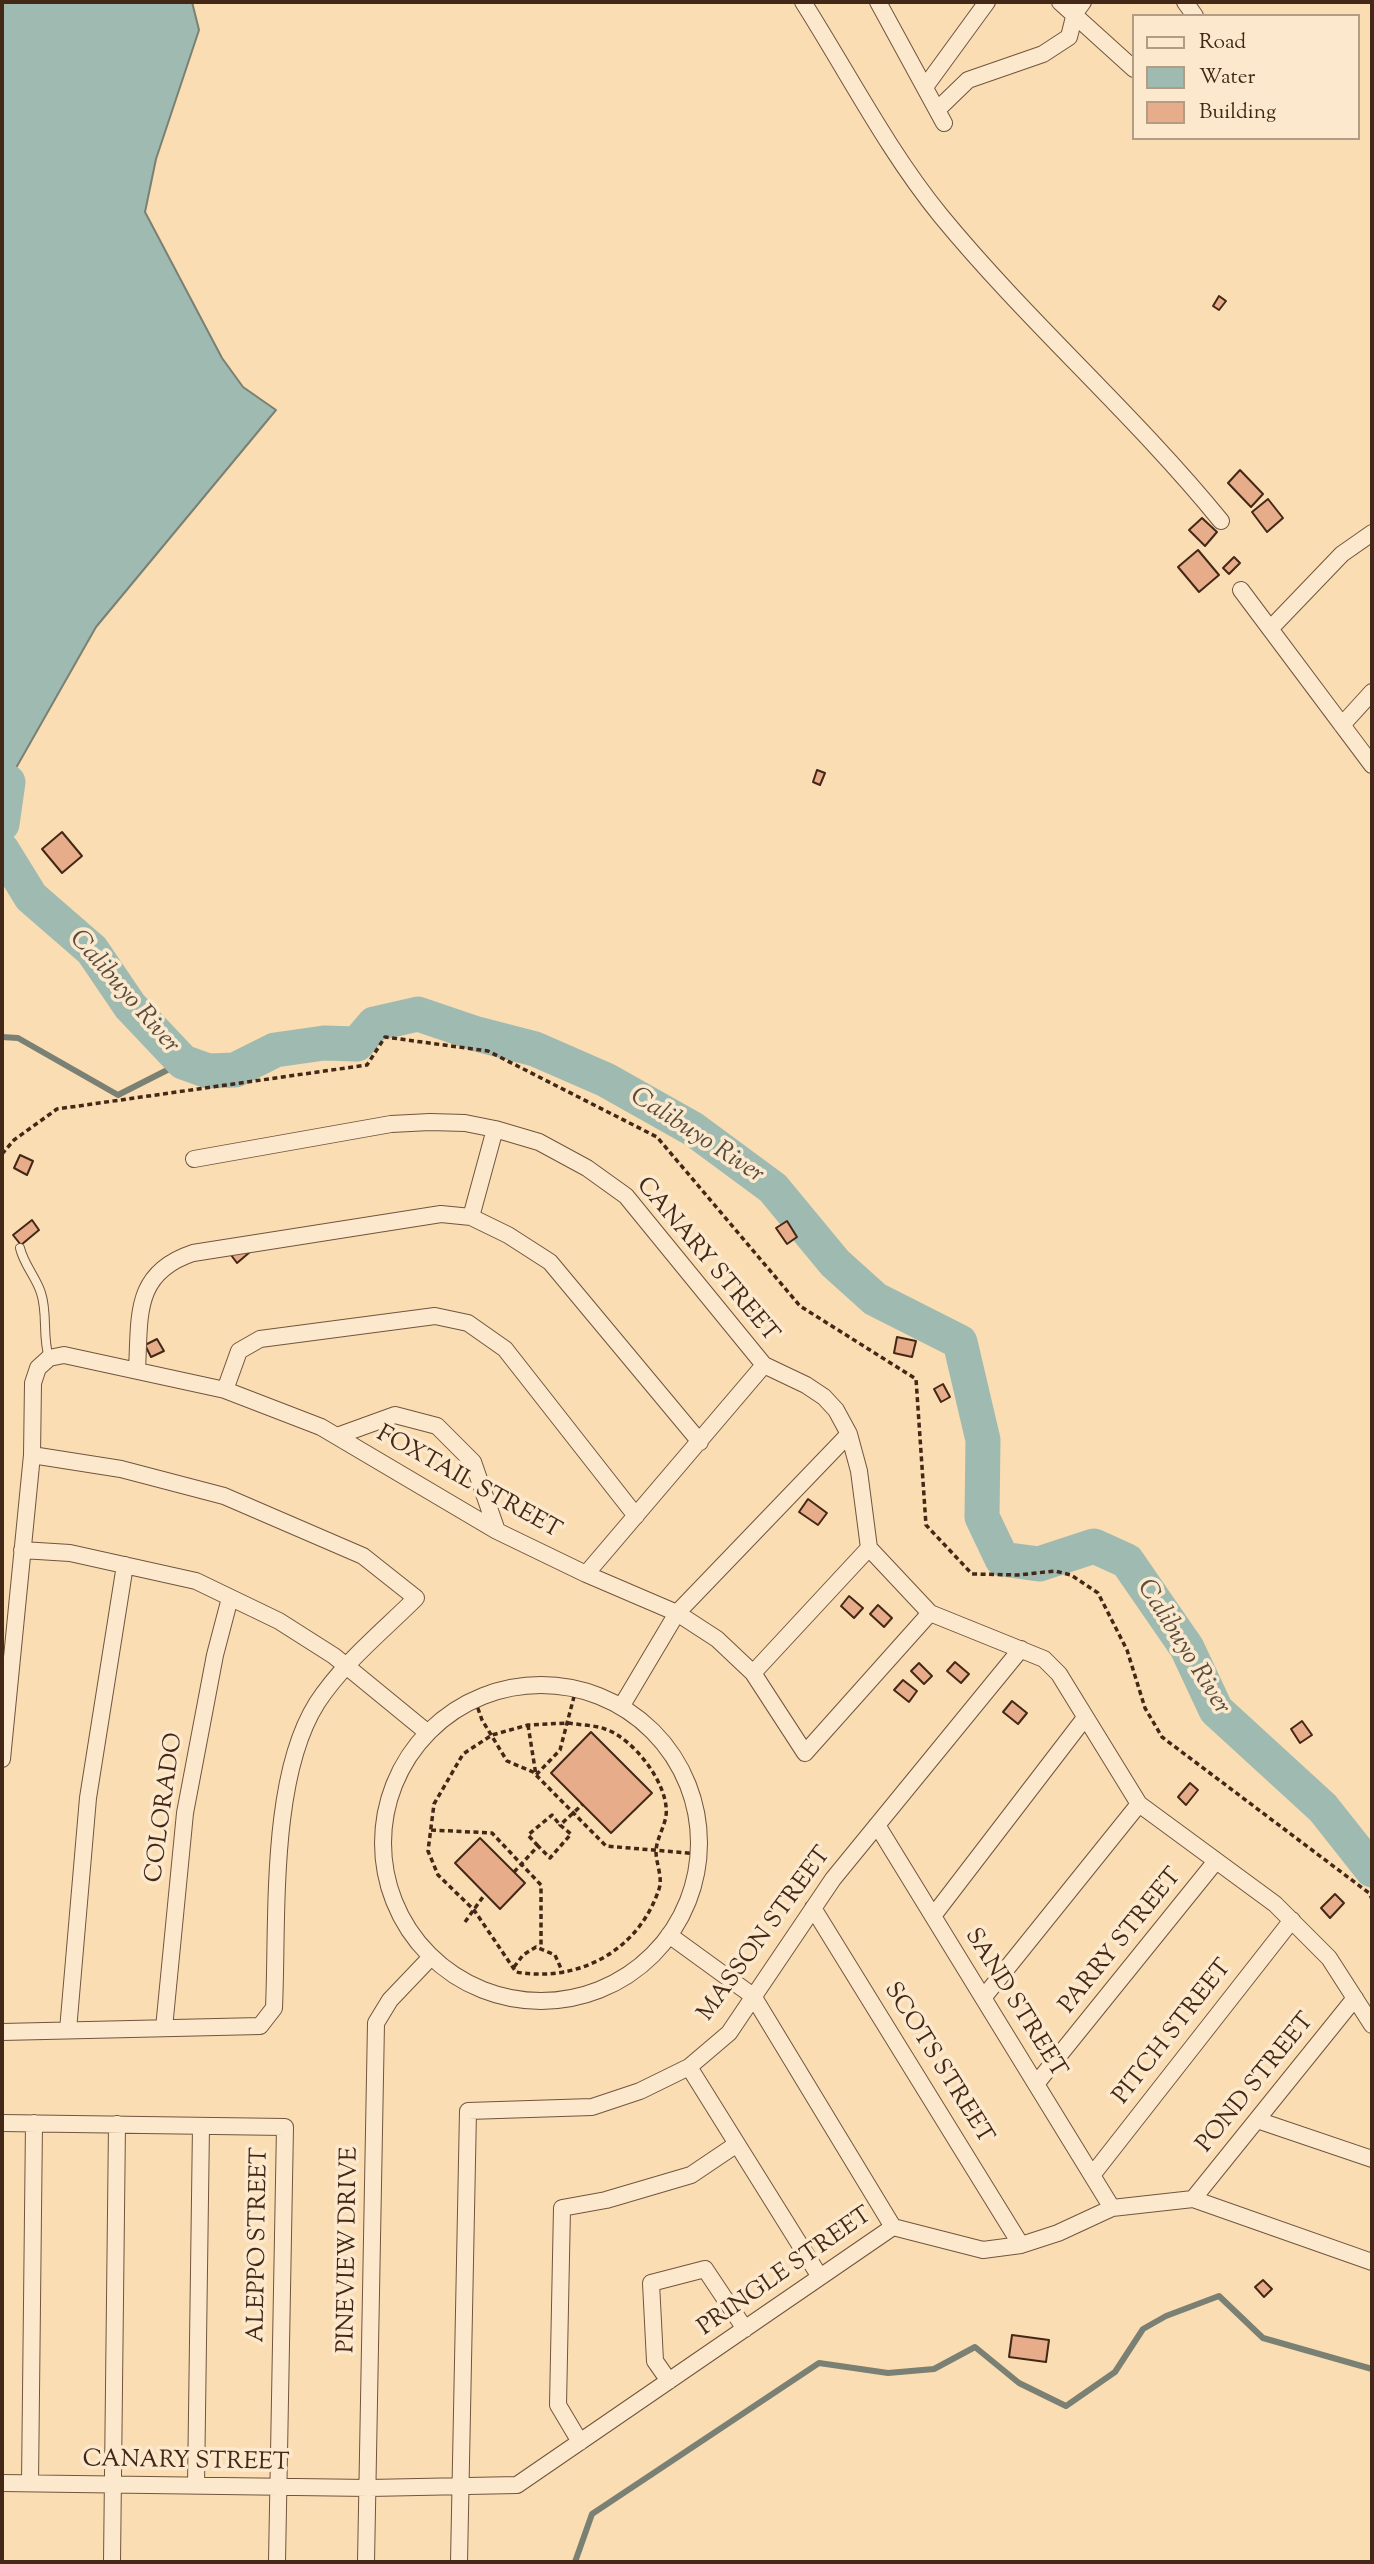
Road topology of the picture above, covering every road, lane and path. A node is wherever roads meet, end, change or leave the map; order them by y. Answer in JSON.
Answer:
{"nodes":[{"id":1,"x":803,"y":2,"type":"edge"},
{"id":2,"x":987,"y":2,"type":"edge"},
{"id":3,"x":1060,"y":2,"type":"edge"},
{"id":4,"x":880,"y":3,"type":"edge"},
{"id":5,"x":1079,"y":8,"type":"edge"},
{"id":6,"x":1132,"y":67,"type":"edge"},
{"id":7,"x":925,"y":87,"type":"junction"},
{"id":8,"x":1221,"y":521,"type":"dead end"},
{"id":9,"x":1372,"y":533,"type":"edge"},
{"id":10,"x":1241,"y":590,"type":"dead end"},
{"id":11,"x":1270,"y":629,"type":"junction"},
{"id":12,"x":1372,"y":692,"type":"edge"},
{"id":13,"x":1342,"y":725,"type":"junction"},
{"id":14,"x":1372,"y":765,"type":"edge"},
{"id":15,"x":495,"y":1129,"type":"junction"},
{"id":16,"x":194,"y":1158,"type":"dead end"},
{"id":17,"x":471,"y":1217,"type":"junction"},
{"id":18,"x":20,"y":1248,"type":"dead end"},
{"id":19,"x":49,"y":1358,"type":"junction"},
{"id":20,"x":764,"y":1365,"type":"junction"},
{"id":21,"x":137,"y":1370,"type":"junction"},
{"id":22,"x":225,"y":1390,"type":"junction"},
{"id":23,"x":849,"y":1434,"type":"junction"},
{"id":24,"x":337,"y":1436,"type":"junction"},
{"id":25,"x":700,"y":1441,"type":"junction"},
{"id":26,"x":32,"y":1455,"type":"junction"},
{"id":27,"x":636,"y":1516,"type":"junction"},
{"id":28,"x":497,"y":1531,"type":"junction"},
{"id":29,"x":869,"y":1548,"type":"junction"},
{"id":30,"x":22,"y":1550,"type":"junction"},
{"id":31,"x":125,"y":1565,"type":"junction"},
{"id":32,"x":586,"y":1574,"type":"junction"},
{"id":33,"x":230,"y":1598,"type":"junction"},
{"id":34,"x":677,"y":1613,"type":"junction"},
{"id":35,"x":930,"y":1613,"type":"junction"},
{"id":36,"x":1021,"y":1649,"type":"junction"},
{"id":37,"x":347,"y":1666,"type":"junction"},
{"id":38,"x":753,"y":1673,"type":"junction"},
{"id":39,"x":576,"y":1689,"type":"junction"},
{"id":40,"x":475,"y":1700,"type":"junction"},
{"id":41,"x":621,"y":1707,"type":"junction"},
{"id":42,"x":1084,"y":1719,"type":"junction"},
{"id":43,"x":568,"y":1723,"type":"junction"},
{"id":44,"x":528,"y":1725,"type":"junction"},
{"id":45,"x":428,"y":1733,"type":"junction"},
{"id":46,"x":492,"y":1735,"type":"junction"},
{"id":47,"x":2,"y":1759,"type":"edge"},
{"id":48,"x":536,"y":1775,"type":"junction"},
{"id":49,"x":583,"y":1804,"type":"dead end"},
{"id":50,"x":1139,"y":1804,"type":"junction"},
{"id":51,"x":572,"y":1811,"type":"junction"},
{"id":52,"x":560,"y":1825,"type":"junction"},
{"id":53,"x":877,"y":1825,"type":"junction"},
{"id":54,"x":431,"y":1830,"type":"junction"},
{"id":55,"x":538,"y":1846,"type":"junction"},
{"id":56,"x":656,"y":1850,"type":"junction"},
{"id":57,"x":699,"y":1854,"type":"junction"},
{"id":58,"x":1216,"y":1861,"type":"junction"},
{"id":59,"x":520,"y":1863,"type":"junction"},
{"id":60,"x":514,"y":1872,"type":"dead end"},
{"id":61,"x":485,"y":1894,"type":"dead end"},
{"id":62,"x":813,"y":1908,"type":"junction"},
{"id":63,"x":474,"y":1910,"type":"junction"},
{"id":64,"x":933,"y":1916,"type":"junction"},
{"id":65,"x":1292,"y":1920,"type":"junction"},
{"id":66,"x":465,"y":1922,"type":"dead end"},
{"id":67,"x":669,"y":1935,"type":"junction"},
{"id":68,"x":541,"y":1949,"type":"junction"},
{"id":69,"x":430,"y":1957,"type":"junction"},
{"id":70,"x":514,"y":1967,"type":"junction"},
{"id":71,"x":562,"y":1973,"type":"junction"},
{"id":72,"x":753,"y":1996,"type":"junction"},
{"id":73,"x":984,"y":1998,"type":"junction"},
{"id":74,"x":1355,"y":1998,"type":"junction"},
{"id":75,"x":1372,"y":2025,"type":"edge"},
{"id":76,"x":163,"y":2028,"type":"junction"},
{"id":77,"x":68,"y":2030,"type":"junction"},
{"id":78,"x":2,"y":2032,"type":"edge"},
{"id":79,"x":689,"y":2067,"type":"junction"},
{"id":80,"x":1037,"y":2084,"type":"junction"},
{"id":81,"x":1257,"y":2120,"type":"junction"},
{"id":82,"x":2,"y":2123,"type":"edge"},
{"id":83,"x":34,"y":2123,"type":"junction"},
{"id":84,"x":117,"y":2124,"type":"junction"},
{"id":85,"x":201,"y":2126,"type":"junction"},
{"id":86,"x":737,"y":2144,"type":"junction"},
{"id":87,"x":1372,"y":2159,"type":"edge"},
{"id":88,"x":1093,"y":2174,"type":"junction"},
{"id":89,"x":1194,"y":2199,"type":"junction"},
{"id":90,"x":1112,"y":2208,"type":"junction"},
{"id":91,"x":893,"y":2227,"type":"junction"},
{"id":92,"x":1021,"y":2245,"type":"junction"},
{"id":93,"x":1372,"y":2262,"type":"edge"},
{"id":94,"x":820,"y":2277,"type":"junction"},
{"id":95,"x":745,"y":2329,"type":"junction"},
{"id":96,"x":668,"y":2381,"type":"junction"},
{"id":97,"x":580,"y":2442,"type":"junction"},
{"id":98,"x":2,"y":2483,"type":"edge"},
{"id":99,"x":30,"y":2483,"type":"junction"},
{"id":100,"x":111,"y":2484,"type":"junction"},
{"id":101,"x":196,"y":2486,"type":"junction"},
{"id":102,"x":460,"y":2486,"type":"junction"},
{"id":103,"x":279,"y":2487,"type":"junction"},
{"id":104,"x":369,"y":2488,"type":"junction"},
{"id":105,"x":111,"y":2562,"type":"edge"},
{"id":106,"x":278,"y":2562,"type":"edge"},
{"id":107,"x":366,"y":2562,"type":"edge"},
{"id":108,"x":460,"y":2562,"type":"edge"}],
"edges":[{"from":1,"to":8,"type":"street"},
{"from":2,"to":7,"type":"street"},
{"from":3,"to":5,"type":"street"},
{"from":4,"to":7,"type":"street"},
{"from":5,"to":6,"type":"street"},
{"from":5,"to":7,"type":"street"},
{"from":9,"to":11,"type":"street"},
{"from":10,"to":11,"type":"street"},
{"from":11,"to":13,"type":"street"},
{"from":12,"to":13,"type":"street"},
{"from":13,"to":14,"type":"street"},
{"from":15,"to":16,"type":"street","name":"CANARY STREET"},
{"from":15,"to":17,"type":"street"},
{"from":15,"to":20,"type":"street","name":"CANARY STREET"},
{"from":17,"to":21,"type":"street"},
{"from":17,"to":25,"type":"street"},
{"from":18,"to":19,"type":"lane"},
{"from":19,"to":21,"type":"street","name":"FOXTAIL STREET"},
{"from":19,"to":26,"type":"street"},
{"from":20,"to":23,"type":"street","name":"CANARY STREET"},
{"from":20,"to":25,"type":"street"},
{"from":21,"to":22,"type":"street","name":"FOXTAIL STREET"},
{"from":22,"to":24,"type":"street","name":"FOXTAIL STREET"},
{"from":22,"to":27,"type":"street"},
{"from":23,"to":29,"type":"street","name":"CANARY STREET"},
{"from":23,"to":34,"type":"street"},
{"from":24,"to":28,"type":"street","name":"FOXTAIL STREET"},
{"from":24,"to":28,"type":"street"},
{"from":25,"to":27,"type":"street"},
{"from":26,"to":30,"type":"street"},
{"from":26,"to":37,"type":"street"},
{"from":27,"to":32,"type":"street"},
{"from":28,"to":32,"type":"street","name":"FOXTAIL STREET"},
{"from":29,"to":35,"type":"street"},
{"from":29,"to":38,"type":"street"},
{"from":30,"to":31,"type":"street"},
{"from":30,"to":47,"type":"street"},
{"from":31,"to":33,"type":"street"},
{"from":31,"to":77,"type":"street"},
{"from":32,"to":34,"type":"street","name":"FOXTAIL STREET"},
{"from":33,"to":37,"type":"street"},
{"from":33,"to":76,"type":"street","name":"COLORADO"},
{"from":34,"to":38,"type":"street","name":"FOXTAIL STREET"},
{"from":34,"to":41,"type":"street"},
{"from":35,"to":36,"type":"street"},
{"from":35,"to":38,"type":"street","name":"FOXTAIL STREET"},
{"from":36,"to":42,"type":"street"},
{"from":36,"to":53,"type":"street","name":"MASSON STREET"},
{"from":37,"to":45,"type":"street"},
{"from":37,"to":76,"type":"street"},
{"from":39,"to":40,"type":"street"},
{"from":39,"to":41,"type":"street"},
{"from":39,"to":43,"type":"path"},
{"from":40,"to":45,"type":"street"},
{"from":40,"to":46,"type":"path"},
{"from":41,"to":57,"type":"street"},
{"from":42,"to":50,"type":"street"},
{"from":42,"to":64,"type":"street"},
{"from":43,"to":44,"type":"path"},
{"from":43,"to":48,"type":"path"},
{"from":43,"to":56,"type":"path"},
{"from":44,"to":46,"type":"path"},
{"from":44,"to":48,"type":"path"},
{"from":45,"to":69,"type":"street"},
{"from":46,"to":48,"type":"path"},
{"from":46,"to":54,"type":"path"},
{"from":48,"to":51,"type":"path"},
{"from":49,"to":51,"type":"path"},
{"from":50,"to":58,"type":"street"},
{"from":50,"to":73,"type":"street"},
{"from":51,"to":52,"type":"path"},
{"from":51,"to":56,"type":"path"},
{"from":52,"to":55,"type":"path"},
{"from":52,"to":55,"type":"path"},
{"from":53,"to":62,"type":"street","name":"MASSON STREET"},
{"from":53,"to":64,"type":"street","name":"SAND STREET"},
{"from":54,"to":59,"type":"path"},
{"from":54,"to":63,"type":"path"},
{"from":55,"to":59,"type":"path"},
{"from":56,"to":57,"type":"path"},
{"from":56,"to":71,"type":"path"},
{"from":57,"to":67,"type":"street"},
{"from":58,"to":65,"type":"street"},
{"from":58,"to":80,"type":"street","name":"PARRY STREET"},
{"from":59,"to":60,"type":"path"},
{"from":59,"to":68,"type":"path"},
{"from":61,"to":63,"type":"path"},
{"from":62,"to":72,"type":"street","name":"MASSON STREET"},
{"from":62,"to":92,"type":"street","name":"SCOTS STREET"},
{"from":63,"to":66,"type":"path"},
{"from":63,"to":70,"type":"path"},
{"from":64,"to":73,"type":"street","name":"SAND STREET"},
{"from":65,"to":74,"type":"street"},
{"from":65,"to":88,"type":"street","name":"PITCH STREET"},
{"from":67,"to":69,"type":"street"},
{"from":67,"to":72,"type":"street"},
{"from":68,"to":70,"type":"path"},
{"from":68,"to":71,"type":"path"},
{"from":69,"to":104,"type":"street","name":"PINEVIEW DRIVE"},
{"from":70,"to":71,"type":"path"},
{"from":72,"to":79,"type":"street","name":"MASSON STREET"},
{"from":72,"to":91,"type":"street"},
{"from":73,"to":80,"type":"street","name":"SAND STREET"},
{"from":74,"to":75,"type":"street"},
{"from":74,"to":81,"type":"street","name":"POND STREET"},
{"from":76,"to":77,"type":"street"},
{"from":77,"to":78,"type":"street"},
{"from":79,"to":86,"type":"street"},
{"from":79,"to":102,"type":"street","name":"MASSON STREET"},
{"from":80,"to":88,"type":"street","name":"SAND STREET"},
{"from":81,"to":87,"type":"street"},
{"from":81,"to":89,"type":"street","name":"POND STREET"},
{"from":82,"to":83,"type":"street","name":"ALEPPO STREET"},
{"from":83,"to":84,"type":"street","name":"ALEPPO STREET"},
{"from":83,"to":99,"type":"street"},
{"from":84,"to":85,"type":"street","name":"ALEPPO STREET"},
{"from":84,"to":100,"type":"street"},
{"from":85,"to":101,"type":"street"},
{"from":85,"to":103,"type":"street","name":"ALEPPO STREET"},
{"from":86,"to":94,"type":"street"},
{"from":86,"to":97,"type":"street"},
{"from":88,"to":90,"type":"street","name":"SAND STREET"},
{"from":89,"to":90,"type":"street","name":"PRINGLE STREET"},
{"from":89,"to":93,"type":"street","name":"PRINGLE STREET"},
{"from":90,"to":92,"type":"street","name":"PRINGLE STREET"},
{"from":91,"to":92,"type":"street","name":"PRINGLE STREET"},
{"from":91,"to":94,"type":"street","name":"PRINGLE STREET"},
{"from":94,"to":95,"type":"street","name":"PRINGLE STREET"},
{"from":95,"to":96,"type":"street","name":"PRINGLE STREET"},
{"from":95,"to":96,"type":"street"},
{"from":96,"to":97,"type":"street","name":"PRINGLE STREET"},
{"from":97,"to":102,"type":"street","name":"PRINGLE STREET"},
{"from":98,"to":99,"type":"street","name":"CANARY STREET"},
{"from":99,"to":100,"type":"street","name":"CANARY STREET"},
{"from":100,"to":101,"type":"street","name":"CANARY STREET"},
{"from":100,"to":105,"type":"street"},
{"from":101,"to":103,"type":"street","name":"CANARY STREET"},
{"from":102,"to":104,"type":"street","name":"PRINGLE STREET"},
{"from":102,"to":108,"type":"street"},
{"from":103,"to":104,"type":"street","name":"CANARY STREET"},
{"from":103,"to":106,"type":"street","name":"ALEPPO STREET"},
{"from":104,"to":107,"type":"street","name":"PINEVIEW DRIVE"}]}
